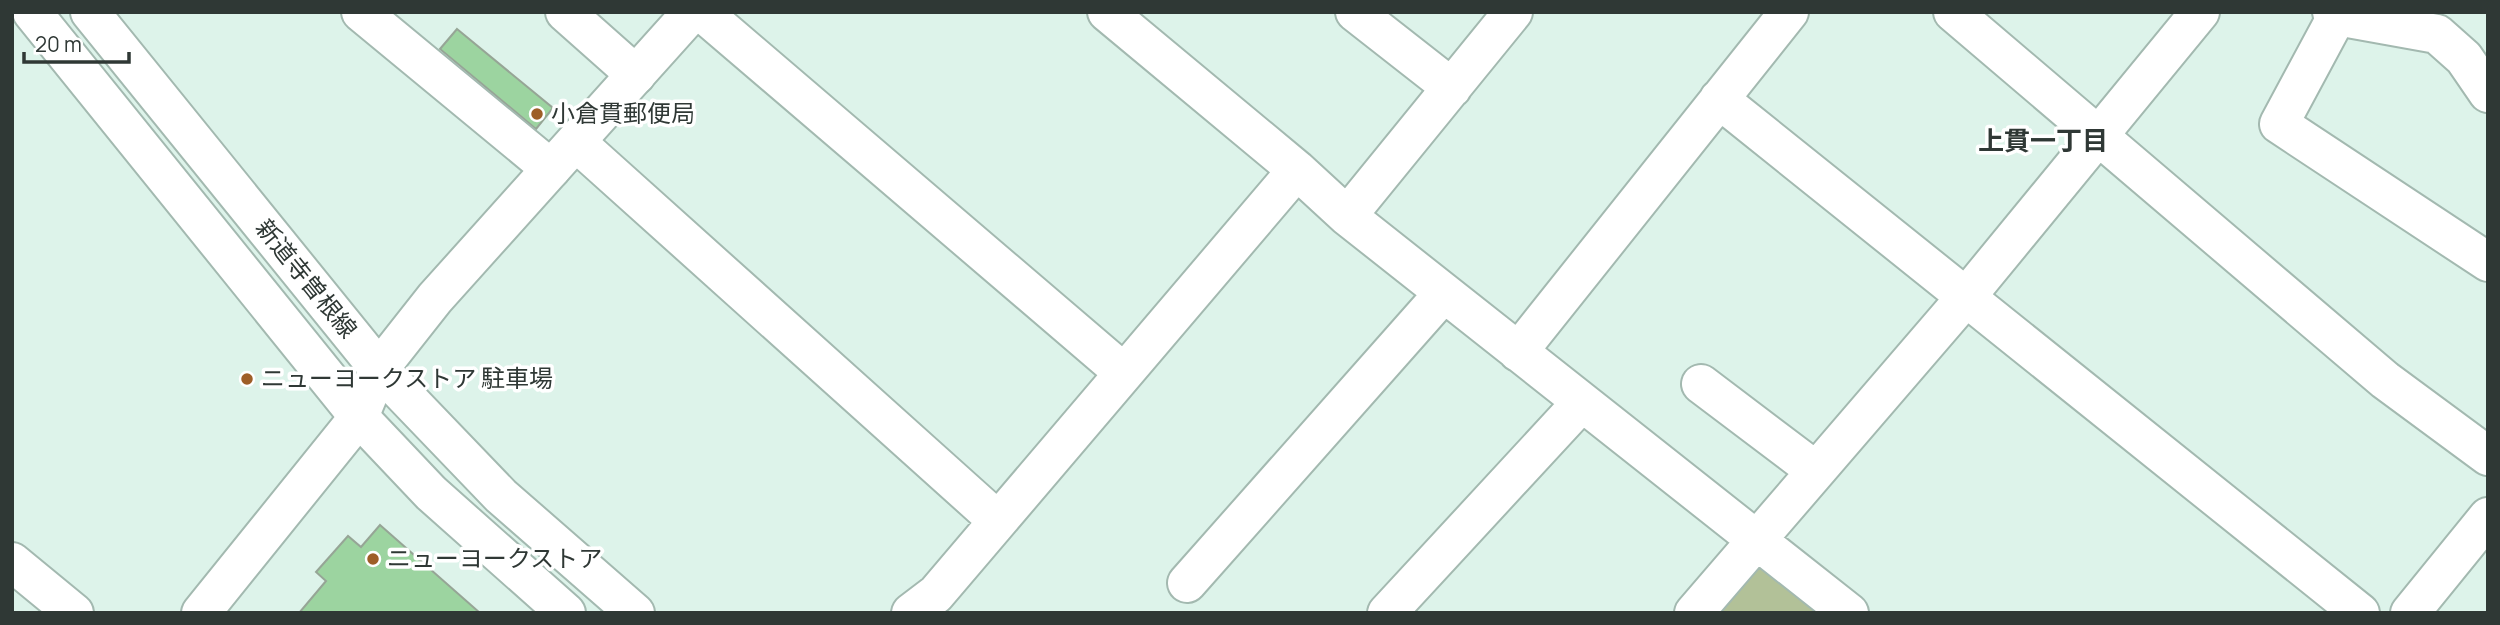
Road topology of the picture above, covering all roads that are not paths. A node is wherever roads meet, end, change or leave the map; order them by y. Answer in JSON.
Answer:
{"nodes":[{"id":1,"x":32,"y":12,"type":"edge"},
{"id":2,"x":90,"y":12,"type":"edge"},
{"id":3,"x":361,"y":12,"type":"edge"},
{"id":4,"x":565,"y":12,"type":"edge"},
{"id":5,"x":692,"y":12,"type":"edge"},
{"id":6,"x":702,"y":12,"type":"edge"},
{"id":7,"x":1107,"y":12,"type":"edge"},
{"id":8,"x":1355,"y":12,"type":"edge"},
{"id":9,"x":1513,"y":12,"type":"edge"},
{"id":10,"x":1788,"y":12,"type":"edge"},
{"id":11,"x":1953,"y":12,"type":"edge"},
{"id":12,"x":2200,"y":12,"type":"edge"},
{"id":13,"x":2335,"y":14,"type":"edge"},
{"id":14,"x":636,"y":75,"type":"junction"},
{"id":15,"x":1451,"y":88,"type":"junction"},
{"id":16,"x":2488,"y":93,"type":"edge"},
{"id":17,"x":1719,"y":99,"type":"junction"},
{"id":18,"x":2097,"y":136,"type":"junction"},
{"id":19,"x":564,"y":155,"type":"junction"},
{"id":20,"x":1297,"y":170,"type":"junction"},
{"id":21,"x":1347,"y":216,"type":"junction"},
{"id":22,"x":2488,"y":262,"type":"edge"},
{"id":23,"x":1443,"y":294,"type":"junction"},
{"id":24,"x":1966,"y":297,"type":"junction"},
{"id":25,"x":1518,"y":352,"type":"junction"},
{"id":26,"x":379,"y":369,"type":"junction"},
{"id":27,"x":1124,"y":373,"type":"junction"},
{"id":28,"x":1701,"y":384,"type":"dead end"},
{"id":29,"x":1582,"y":402,"type":"junction"},
{"id":30,"x":359,"y":417,"type":"junction"},
{"id":31,"x":2488,"y":456,"type":"edge"},
{"id":32,"x":1816,"y":471,"type":"junction"},
{"id":33,"x":2488,"y":517,"type":"edge"},
{"id":34,"x":998,"y":521,"type":"junction"},
{"id":35,"x":1756,"y":540,"type":"junction"},
{"id":36,"x":12,"y":562,"type":"edge"},
{"id":37,"x":1187,"y":583,"type":"dead end"},
{"id":38,"x":934,"y":606,"type":"edge"},
{"id":39,"x":74,"y":613,"type":"edge"},
{"id":40,"x":201,"y":613,"type":"edge"},
{"id":41,"x":566,"y":613,"type":"edge"},
{"id":42,"x":635,"y":613,"type":"edge"},
{"id":43,"x":1387,"y":613,"type":"edge"},
{"id":44,"x":1694,"y":613,"type":"edge"},
{"id":45,"x":1849,"y":613,"type":"edge"},
{"id":46,"x":2360,"y":613,"type":"edge"},
{"id":47,"x":2410,"y":613,"type":"edge"}],
"edges":[{"from":1,"to":30,"type":"street","name":"新道寺曽根線"},
{"from":2,"to":26,"type":"street","name":"新道寺曽根線"},
{"from":3,"to":19,"type":"street"},
{"from":4,"to":14,"type":"street"},
{"from":5,"to":14,"type":"street"},
{"from":6,"to":27,"type":"street"},
{"from":7,"to":20,"type":"street"},
{"from":8,"to":15,"type":"street"},
{"from":9,"to":15,"type":"street"},
{"from":10,"to":17,"type":"street"},
{"from":11,"to":18,"type":"street"},
{"from":12,"to":18,"type":"street"},
{"from":13,"to":16,"type":"street"},
{"from":13,"to":22,"type":"street"},
{"from":14,"to":19,"type":"street"},
{"from":15,"to":21,"type":"street"},
{"from":17,"to":24,"type":"street"},
{"from":17,"to":25,"type":"street"},
{"from":18,"to":24,"type":"street"},
{"from":18,"to":31,"type":"street"},
{"from":19,"to":26,"type":"street"},
{"from":19,"to":34,"type":"street"},
{"from":20,"to":21,"type":"street"},
{"from":20,"to":27,"type":"street"},
{"from":21,"to":23,"type":"street"},
{"from":23,"to":25,"type":"street"},
{"from":23,"to":37,"type":"street"},
{"from":24,"to":32,"type":"street"},
{"from":24,"to":46,"type":"street"},
{"from":25,"to":29,"type":"street"},
{"from":26,"to":30,"type":"street"},
{"from":26,"to":42,"type":"street","name":"新道寺曽根線"},
{"from":27,"to":34,"type":"street"},
{"from":28,"to":32,"type":"street"},
{"from":29,"to":35,"type":"street"},
{"from":29,"to":43,"type":"street"},
{"from":30,"to":40,"type":"street"},
{"from":30,"to":41,"type":"street","name":"新道寺曽根線"},
{"from":32,"to":35,"type":"street"},
{"from":33,"to":47,"type":"street"},
{"from":34,"to":38,"type":"street"},
{"from":35,"to":44,"type":"street"},
{"from":35,"to":45,"type":"street"},
{"from":36,"to":39,"type":"street"}]}
